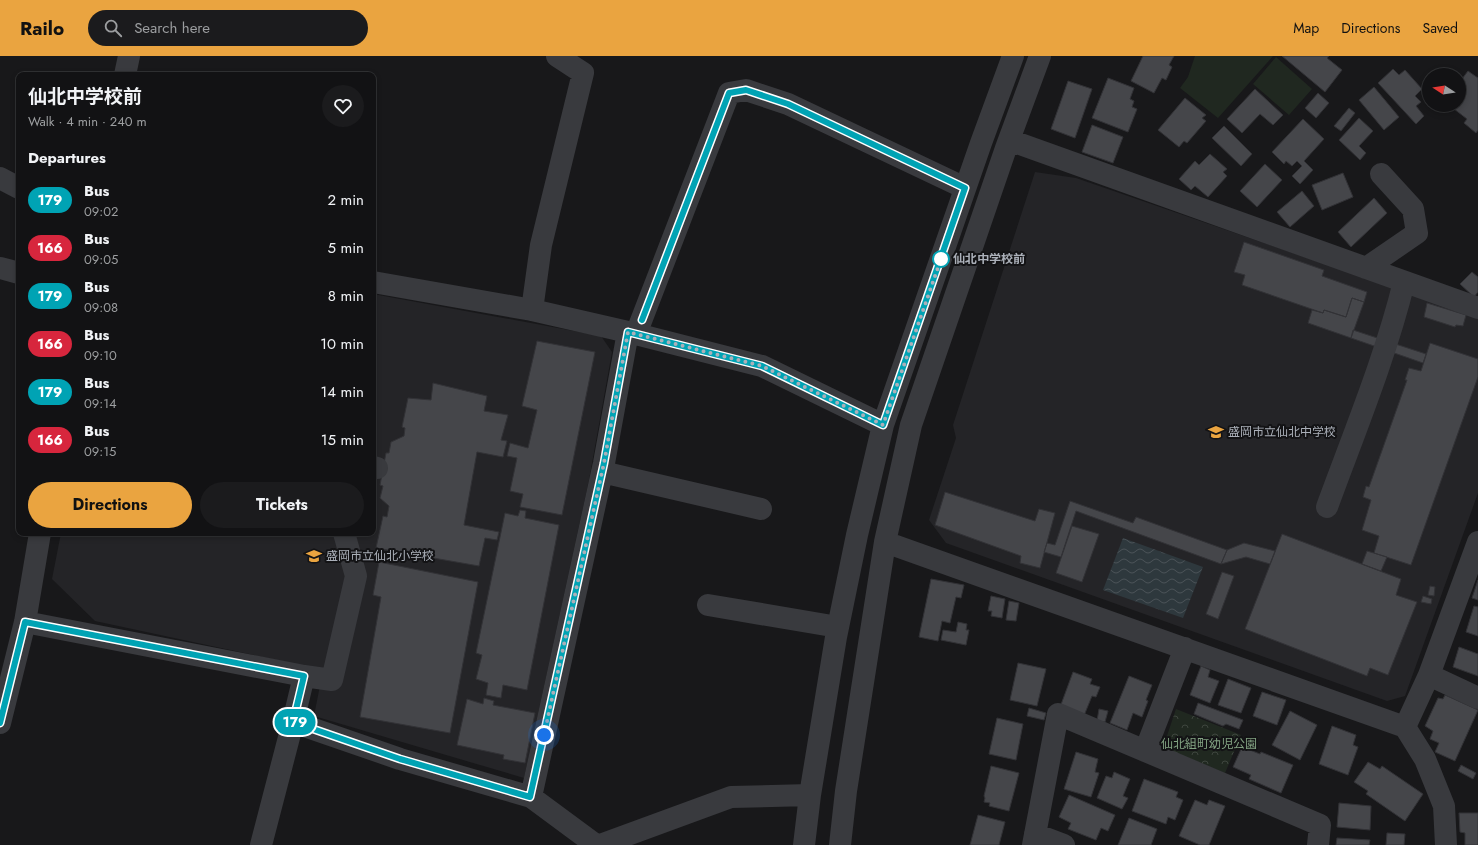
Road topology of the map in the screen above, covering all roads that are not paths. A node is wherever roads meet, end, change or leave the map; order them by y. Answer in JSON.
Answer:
{"nodes":[{"id":1,"x":129,"y":56,"type":"edge"},
{"id":2,"x":557,"y":56,"type":"edge"},
{"id":3,"x":1013,"y":56,"type":"edge"},
{"id":4,"x":1040,"y":56,"type":"edge"},
{"id":5,"x":126,"y":72,"type":"edge"},
{"id":6,"x":1009,"y":140,"type":"junction"},
{"id":7,"x":1381,"y":174,"type":"dead end"},
{"id":8,"x":0,"y":178,"type":"edge"},
{"id":9,"x":16,"y":186,"type":"edge"},
{"id":10,"x":965,"y":188,"type":"junction"},
{"id":11,"x":0,"y":268,"type":"edge"},
{"id":12,"x":1366,"y":268,"type":"junction"},
{"id":13,"x":16,"y":272,"type":"edge"},
{"id":14,"x":1404,"y":282,"type":"junction"},
{"id":15,"x":376,"y":283,"type":"edge"},
{"id":16,"x":1478,"y":308,"type":"edge"},
{"id":17,"x":532,"y":310,"type":"junction"},
{"id":18,"x":632,"y":333,"type":"junction"},
{"id":19,"x":883,"y":425,"type":"junction"},
{"id":20,"x":602,"y":472,"type":"junction"},
{"id":21,"x":1327,"y":508,"type":"dead end"},
{"id":22,"x":761,"y":509,"type":"dead end"},
{"id":23,"x":39,"y":536,"type":"edge"},
{"id":24,"x":345,"y":536,"type":"edge"},
{"id":25,"x":885,"y":542,"type":"junction"},
{"id":26,"x":1478,"y":542,"type":"edge"},
{"id":27,"x":708,"y":605,"type":"dead end"},
{"id":28,"x":25,"y":622,"type":"junction"},
{"id":29,"x":838,"y":627,"type":"junction"},
{"id":30,"x":1185,"y":648,"type":"junction"},
{"id":31,"x":8,"y":656,"type":"edge"},
{"id":32,"x":1429,"y":675,"type":"junction"},
{"id":33,"x":304,"y":676,"type":"junction"},
{"id":34,"x":1478,"y":698,"type":"edge"},
{"id":35,"x":293,"y":722,"type":"junction"},
{"id":36,"x":0,"y":723,"type":"edge"},
{"id":37,"x":1405,"y":727,"type":"junction"},
{"id":38,"x":1145,"y":751,"type":"junction"},
{"id":39,"x":810,"y":795,"type":"junction"},
{"id":40,"x":530,"y":797,"type":"junction"},
{"id":41,"x":1034,"y":840,"type":"edge"},
{"id":42,"x":262,"y":845,"type":"edge"},
{"id":43,"x":596,"y":845,"type":"edge"},
{"id":44,"x":600,"y":845,"type":"edge"},
{"id":45,"x":804,"y":845,"type":"edge"},
{"id":46,"x":840,"y":845,"type":"edge"},
{"id":47,"x":1064,"y":845,"type":"edge"},
{"id":48,"x":1318,"y":845,"type":"edge"},
{"id":49,"x":1446,"y":845,"type":"edge"}],
"edges":[{"from":1,"to":5,"type":"street"},
{"from":2,"to":17,"type":"street"},
{"from":3,"to":10,"type":"street"},
{"from":4,"to":6,"type":"street"},
{"from":6,"to":12,"type":"street"},
{"from":6,"to":25,"type":"street"},
{"from":7,"to":12,"type":"street"},
{"from":8,"to":9,"type":"street"},
{"from":10,"to":18,"type":"street"},
{"from":10,"to":19,"type":"street"},
{"from":11,"to":13,"type":"street"},
{"from":12,"to":14,"type":"street"},
{"from":14,"to":16,"type":"street"},
{"from":14,"to":21,"type":"street"},
{"from":15,"to":17,"type":"street"},
{"from":17,"to":18,"type":"street"},
{"from":18,"to":19,"type":"street"},
{"from":18,"to":20,"type":"street"},
{"from":19,"to":29,"type":"street"},
{"from":20,"to":22,"type":"street"},
{"from":20,"to":40,"type":"street"},
{"from":23,"to":28,"type":"street"},
{"from":24,"to":33,"type":"street"},
{"from":25,"to":30,"type":"street"},
{"from":25,"to":46,"type":"street"},
{"from":26,"to":32,"type":"street"},
{"from":27,"to":29,"type":"street"},
{"from":28,"to":31,"type":"street"},
{"from":28,"to":33,"type":"street"},
{"from":29,"to":39,"type":"street"},
{"from":30,"to":37,"type":"street"},
{"from":30,"to":38,"type":"street"},
{"from":31,"to":36,"type":"street"},
{"from":32,"to":34,"type":"street"},
{"from":32,"to":37,"type":"street"},
{"from":33,"to":35,"type":"street"},
{"from":35,"to":40,"type":"street"},
{"from":35,"to":42,"type":"street"},
{"from":37,"to":49,"type":"street"},
{"from":38,"to":41,"type":"street"},
{"from":38,"to":48,"type":"street"},
{"from":39,"to":44,"type":"street"},
{"from":39,"to":45,"type":"street"},
{"from":40,"to":43,"type":"street"},
{"from":41,"to":47,"type":"street"}]}
